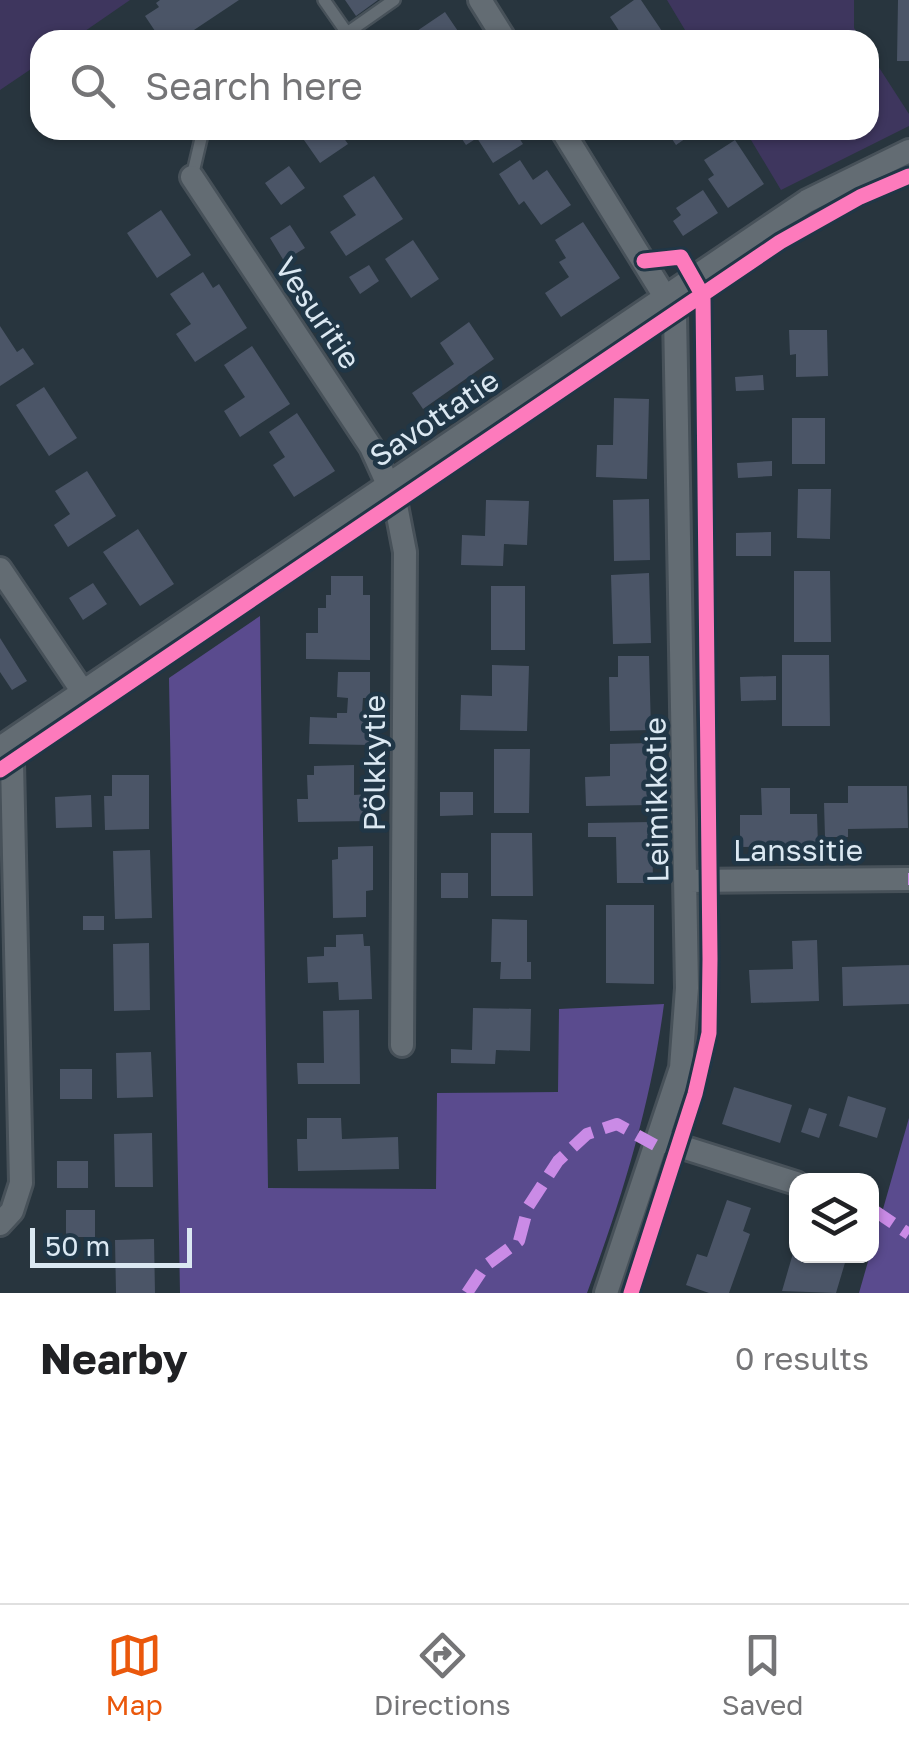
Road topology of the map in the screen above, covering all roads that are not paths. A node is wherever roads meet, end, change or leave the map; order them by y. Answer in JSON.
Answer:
{"nodes":[{"id":1,"x":324,"y":0,"type":"edge"},
{"id":2,"x":394,"y":0,"type":"edge"},
{"id":3,"x":480,"y":0,"type":"edge"},
{"id":4,"x":346,"y":30,"type":"edge"},
{"id":5,"x":350,"y":30,"type":"edge"},
{"id":6,"x":499,"y":30,"type":"edge"},
{"id":7,"x":201,"y":140,"type":"edge"},
{"id":8,"x":568,"y":140,"type":"edge"},
{"id":9,"x":909,"y":151,"type":"edge"},
{"id":10,"x":192,"y":177,"type":"joint"},
{"id":11,"x":666,"y":296,"type":"junction"},
{"id":12,"x":387,"y":485,"type":"junction"},
{"id":13,"x":0,"y":570,"type":"edge"},
{"id":14,"x":83,"y":692,"type":"junction"},
{"id":15,"x":1,"y":747,"type":"edge"},
{"id":16,"x":908,"y":879,"type":"edge"},
{"id":17,"x":688,"y":881,"type":"junction"},
{"id":18,"x":402,"y":1045,"type":"dead end"},
{"id":19,"x":657,"y":1138,"type":"junction"},
{"id":20,"x":789,"y":1181,"type":"edge"},
{"id":21,"x":0,"y":1224,"type":"edge"},
{"id":22,"x":606,"y":1293,"type":"edge"}],
"edges":[{"from":1,"to":4,"type":"lane"},
{"from":2,"to":5,"type":"lane"},
{"from":3,"to":6,"type":"street"},
{"from":7,"to":10,"type":"lane"},
{"from":8,"to":11,"type":"street"},
{"from":9,"to":11,"type":"street","name":"Savottatie"},
{"from":10,"to":12,"type":"street","name":"Vesuritie"},
{"from":11,"to":12,"type":"street","name":"Savottatie"},
{"from":11,"to":17,"type":"street","name":"Leimikkotie"},
{"from":12,"to":14,"type":"street","name":"Savottatie"},
{"from":12,"to":18,"type":"street","name":"Pölkkytie"},
{"from":13,"to":14,"type":"street"},
{"from":14,"to":15,"type":"street","name":"Savottatie"},
{"from":15,"to":21,"type":"street"},
{"from":16,"to":17,"type":"street","name":"Lanssitie"},
{"from":17,"to":19,"type":"street","name":"Leimikkotie"},
{"from":19,"to":20,"type":"street"},
{"from":19,"to":22,"type":"street","name":"Leimikkotie"}]}
